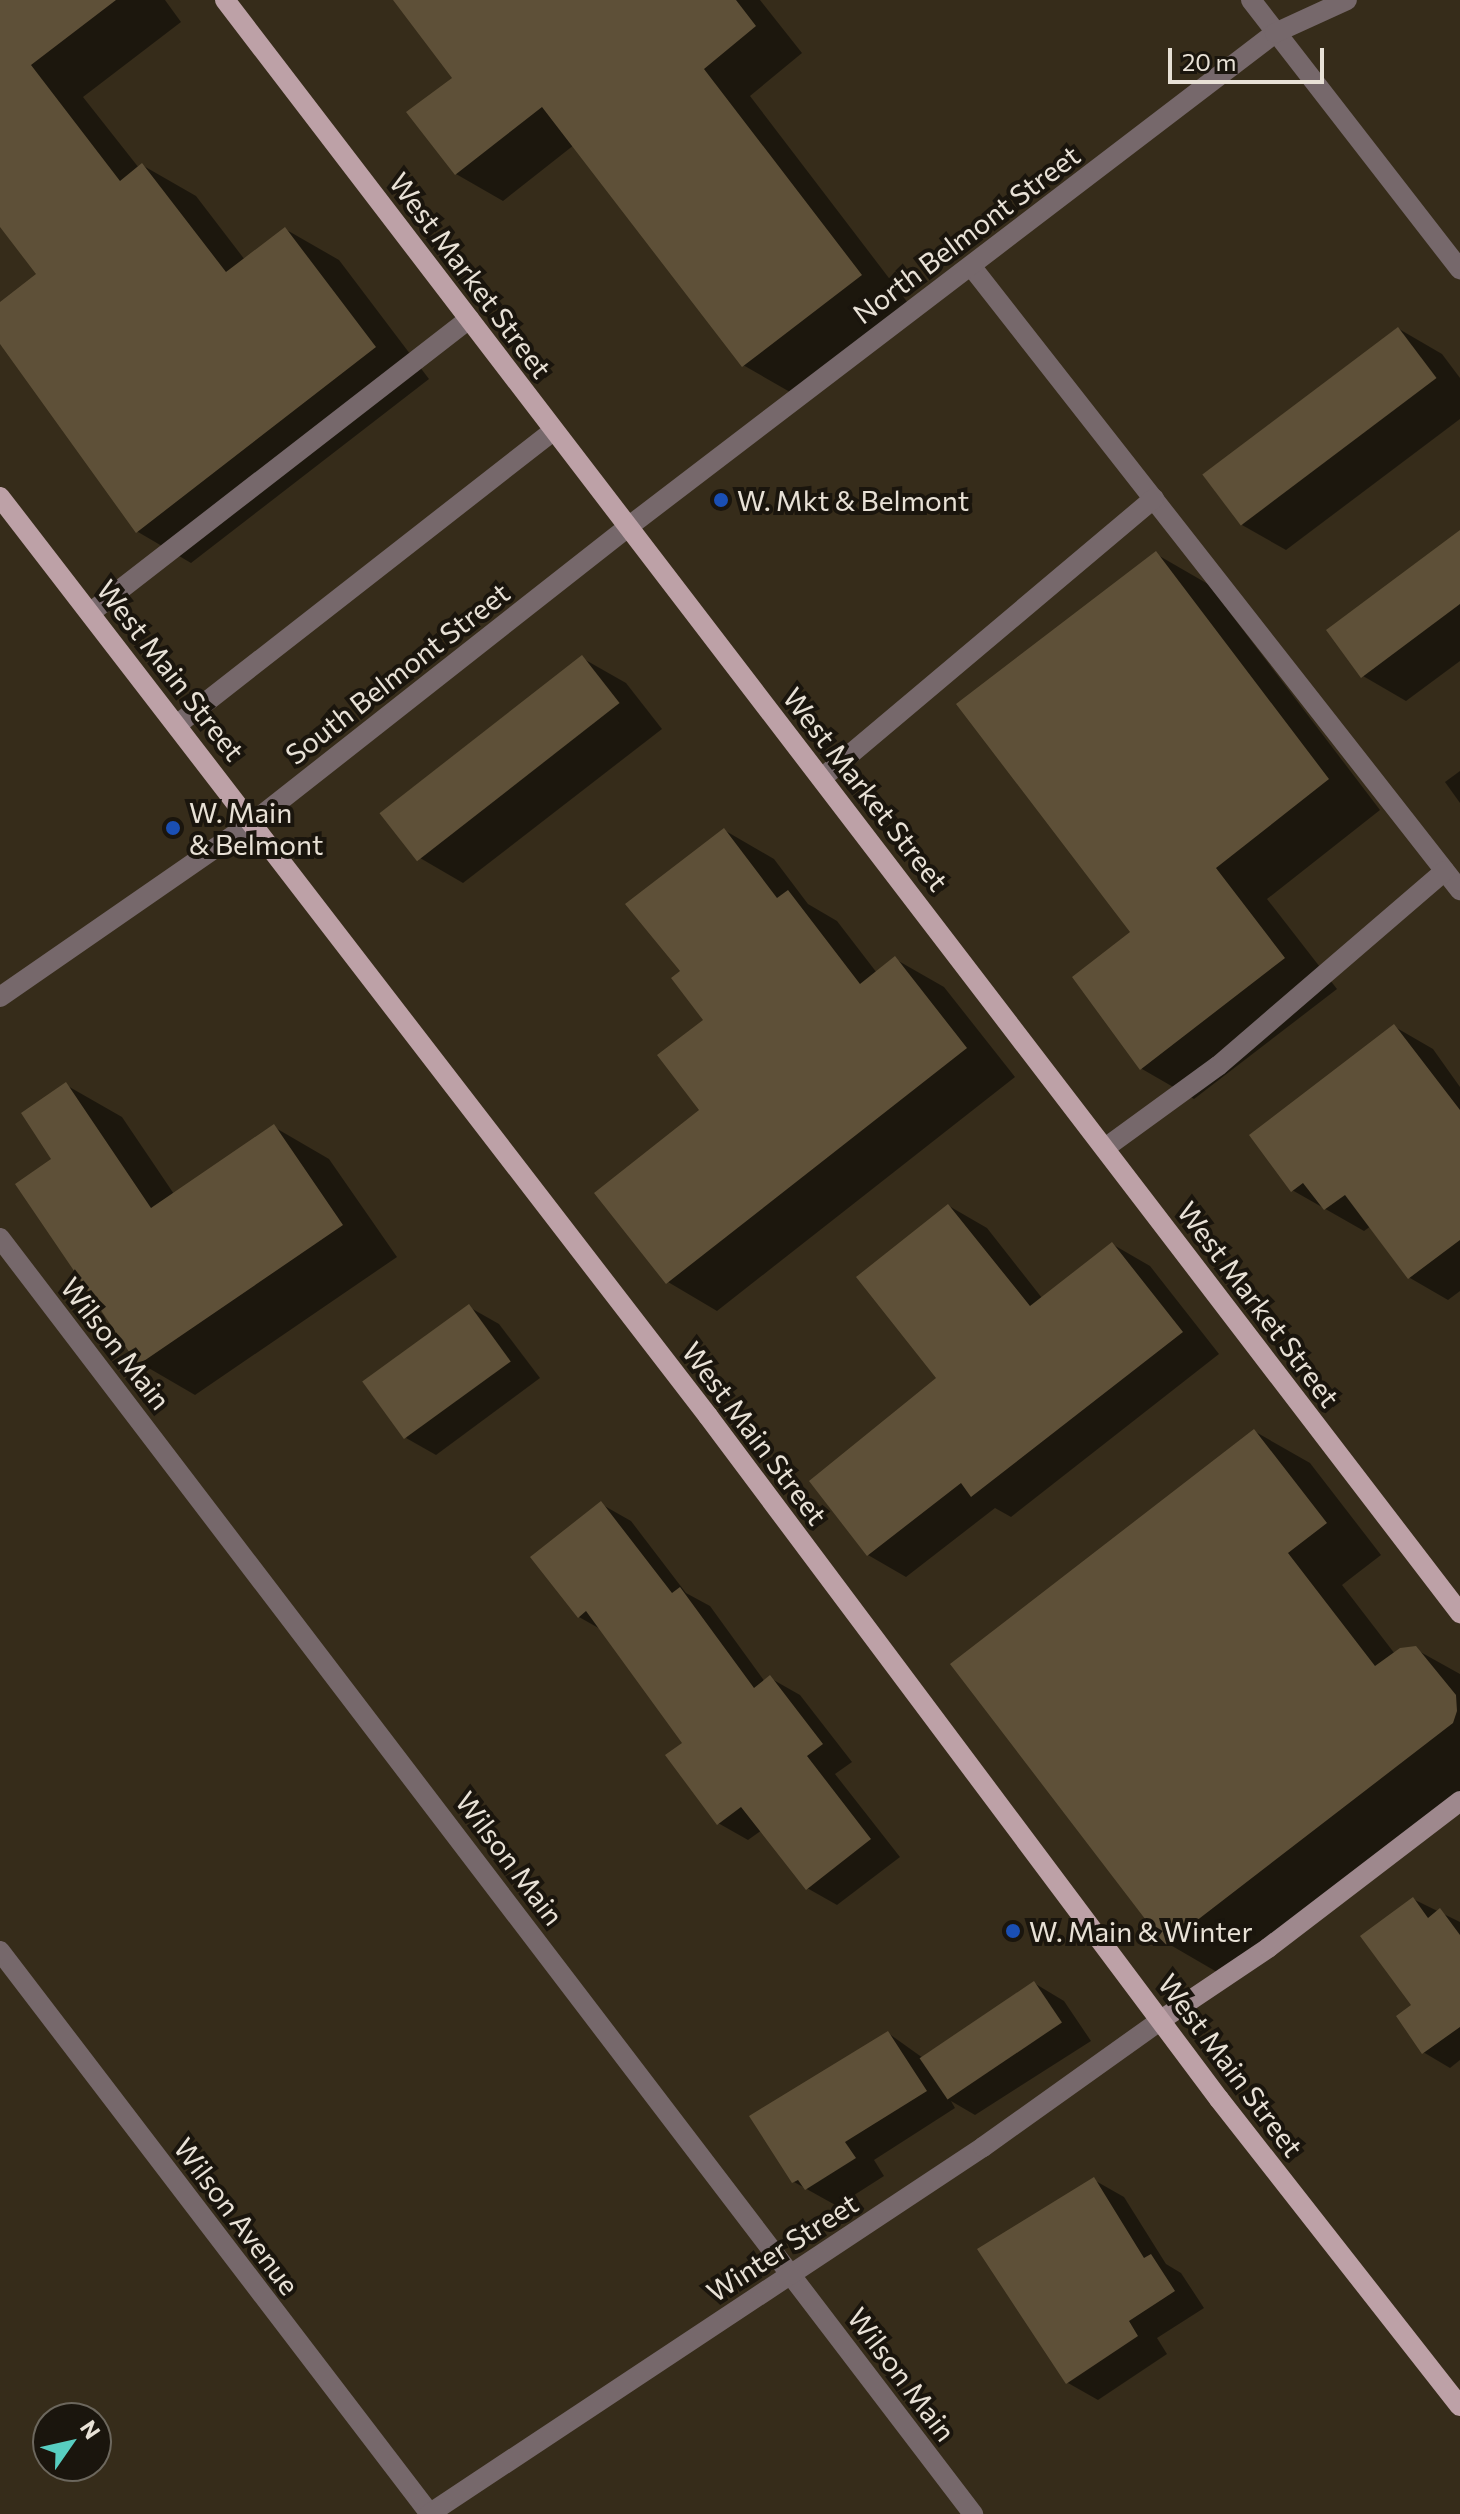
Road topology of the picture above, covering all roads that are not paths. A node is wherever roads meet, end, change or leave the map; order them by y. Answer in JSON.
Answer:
{"nodes":[{"id":1,"x":225,"y":0,"type":"edge"},
{"id":2,"x":1251,"y":0,"type":"edge"},
{"id":3,"x":1347,"y":0,"type":"edge"},
{"id":4,"x":1275,"y":33,"type":"junction"},
{"id":5,"x":971,"y":266,"type":"junction"},
{"id":6,"x":1460,"y":269,"type":"edge"},
{"id":7,"x":469,"y":319,"type":"junction"},
{"id":8,"x":554,"y":430,"type":"junction"},
{"id":9,"x":0,"y":497,"type":"edge"},
{"id":10,"x":1154,"y":498,"type":"junction"},
{"id":11,"x":628,"y":527,"type":"junction"},
{"id":12,"x":90,"y":613,"type":"junction"},
{"id":13,"x":178,"y":724,"type":"junction"},
{"id":14,"x":822,"y":778,"type":"junction"},
{"id":15,"x":253,"y":822,"type":"junction"},
{"id":16,"x":1445,"y":871,"type":"junction"},
{"id":17,"x":1460,"y":890,"type":"edge"},
{"id":18,"x":0,"y":997,"type":"edge"},
{"id":19,"x":1105,"y":1148,"type":"junction"},
{"id":20,"x":0,"y":1238,"type":"edge"},
{"id":21,"x":1460,"y":1613,"type":"edge"},
{"id":22,"x":1460,"y":1801,"type":"edge"},
{"id":23,"x":0,"y":1951,"type":"edge"},
{"id":24,"x":1161,"y":2020,"type":"junction"},
{"id":25,"x":791,"y":2274,"type":"junction"},
{"id":26,"x":1460,"y":2406,"type":"edge"},
{"id":27,"x":429,"y":2514,"type":"edge"},
{"id":28,"x":973,"y":2514,"type":"edge"}],
"edges":[{"from":1,"to":7,"type":"main road","name":"West Market Street"},
{"from":2,"to":4,"type":"street"},
{"from":3,"to":4,"type":"street","name":"North Belmont Street"},
{"from":4,"to":5,"type":"street","name":"North Belmont Street"},
{"from":4,"to":6,"type":"street"},
{"from":5,"to":10,"type":"street"},
{"from":5,"to":11,"type":"street","name":"North Belmont Street"},
{"from":7,"to":8,"type":"main road","name":"West Market Street"},
{"from":7,"to":12,"type":"street"},
{"from":8,"to":11,"type":"main road","name":"West Market Street"},
{"from":8,"to":13,"type":"street"},
{"from":9,"to":12,"type":"main road","name":"West Main Street"},
{"from":10,"to":14,"type":"street"},
{"from":10,"to":16,"type":"street"},
{"from":11,"to":14,"type":"main road","name":"West Market Street"},
{"from":11,"to":15,"type":"street","name":"South Belmont Street"},
{"from":12,"to":13,"type":"main road","name":"West Main Street"},
{"from":13,"to":15,"type":"main road","name":"West Main Street"},
{"from":14,"to":19,"type":"main road","name":"West Market Street"},
{"from":15,"to":18,"type":"street","name":"South Belmont Street"},
{"from":15,"to":24,"type":"main road","name":"West Main Street"},
{"from":16,"to":17,"type":"street"},
{"from":16,"to":19,"type":"street"},
{"from":19,"to":21,"type":"main road","name":"West Market Street"},
{"from":20,"to":25,"type":"street","name":"Wilson Main"},
{"from":22,"to":24,"type":"main road"},
{"from":23,"to":27,"type":"street","name":"Wilson Avenue"},
{"from":24,"to":25,"type":"street","name":"Winter Street"},
{"from":24,"to":26,"type":"main road","name":"West Main Street"},
{"from":25,"to":27,"type":"street","name":"Winter Street"},
{"from":25,"to":28,"type":"street","name":"Wilson Main"}]}
